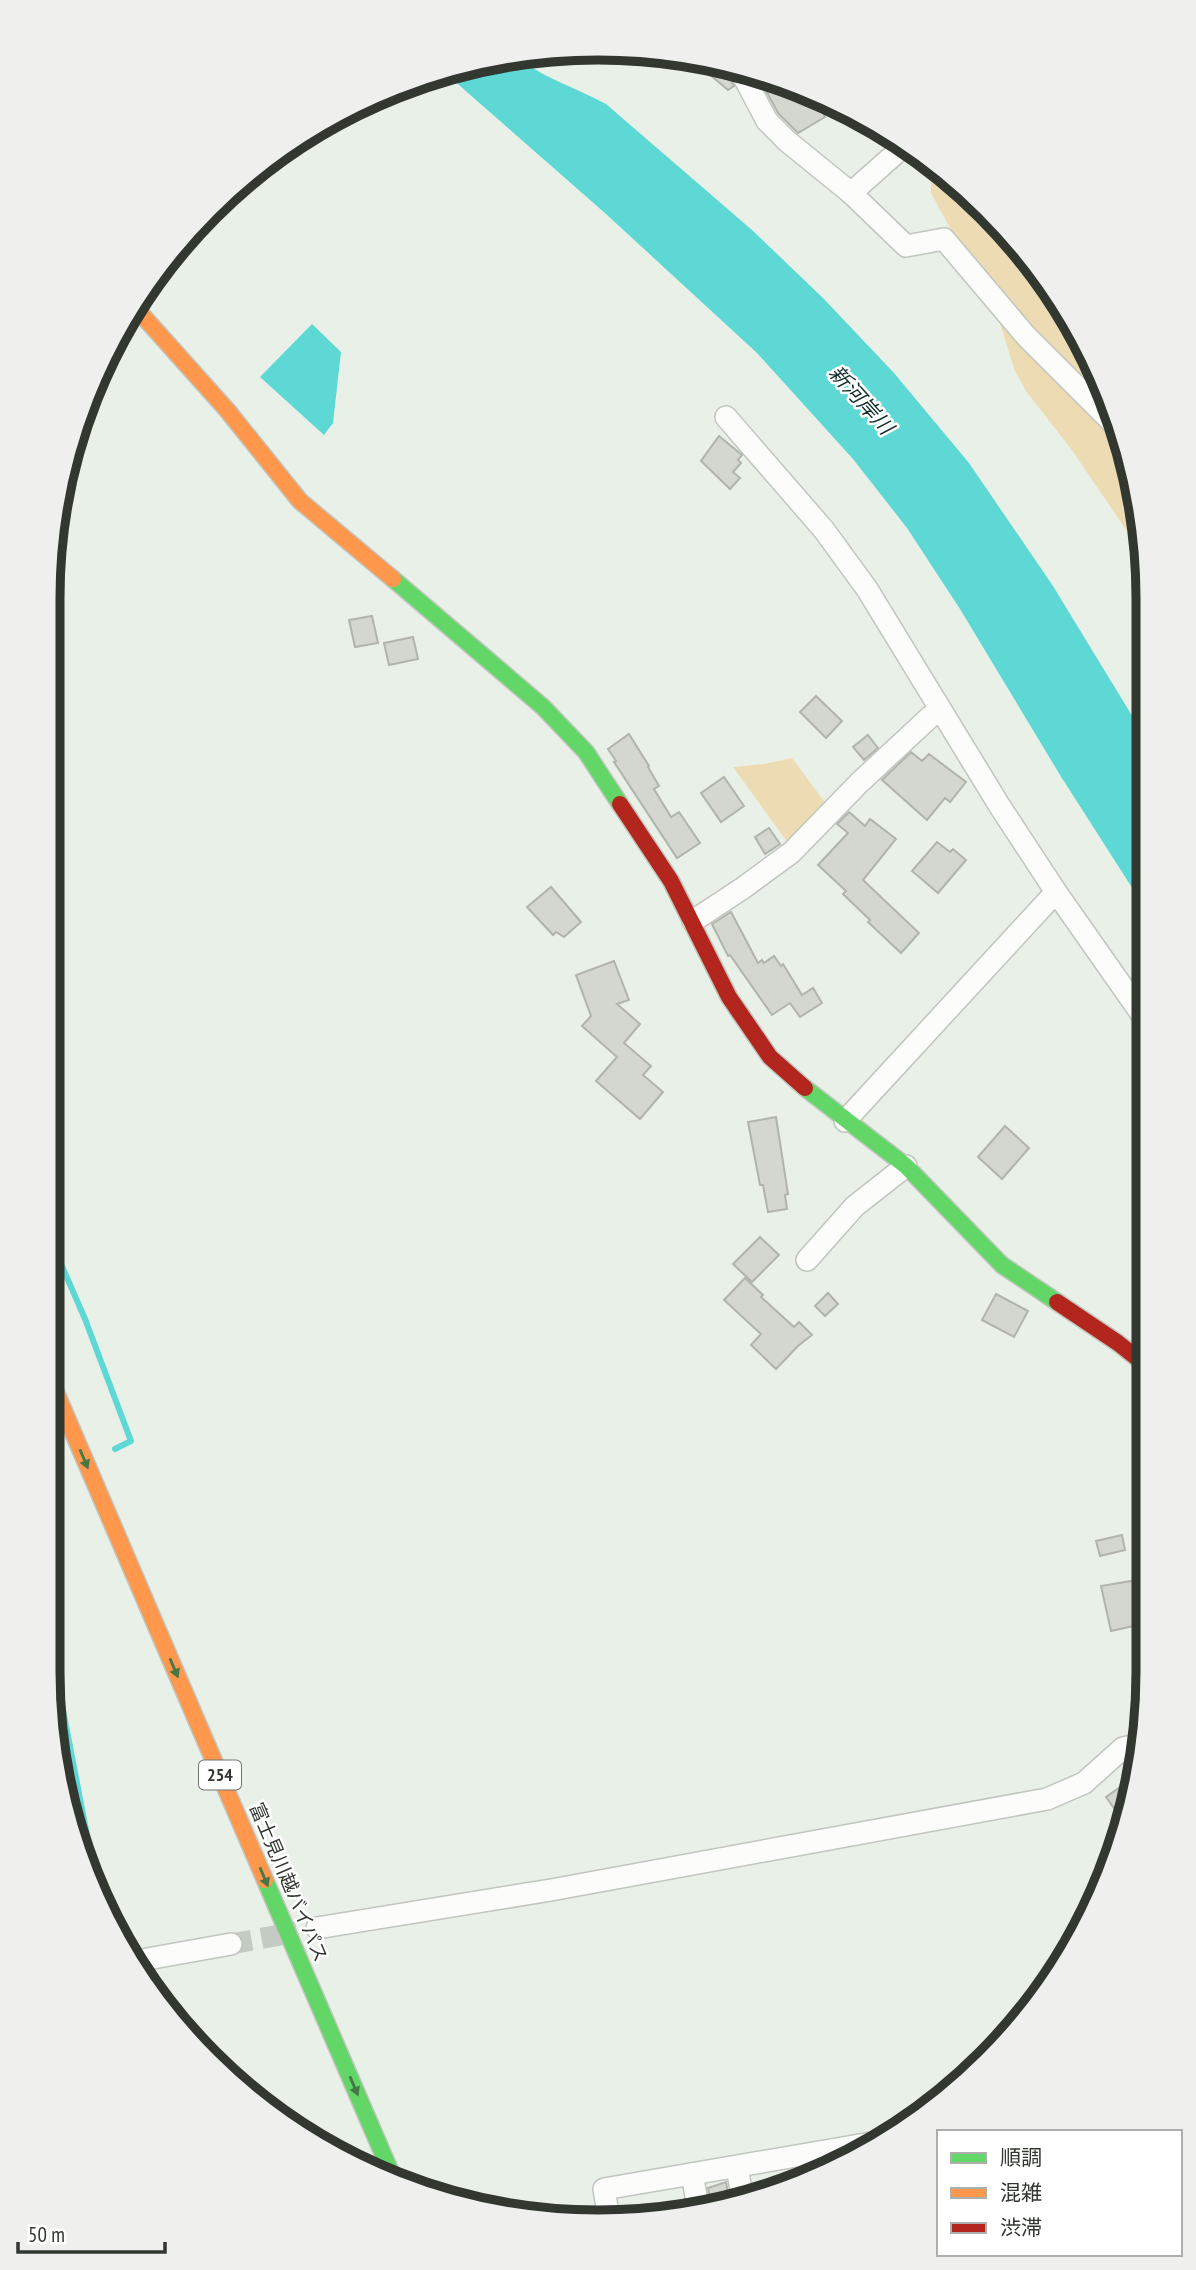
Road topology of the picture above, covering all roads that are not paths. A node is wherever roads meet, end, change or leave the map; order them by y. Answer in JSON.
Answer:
{"nodes":[{"id":1,"x":746,"y":81,"type":"edge"},
{"id":2,"x":898,"y":151,"type":"edge"},
{"id":3,"x":851,"y":193,"type":"junction"},
{"id":4,"x":141,"y":314,"type":"edge"},
{"id":5,"x":1104,"y":414,"type":"edge"},
{"id":6,"x":726,"y":417,"type":"dead end"},
{"id":7,"x":941,"y":710,"type":"junction"},
{"id":8,"x":1056,"y":892,"type":"junction"},
{"id":9,"x":693,"y":921,"type":"junction"},
{"id":10,"x":1136,"y":1005,"type":"edge"},
{"id":11,"x":845,"y":1121,"type":"junction"},
{"id":12,"x":906,"y":1166,"type":"junction"},
{"id":13,"x":807,"y":1260,"type":"dead end"},
{"id":14,"x":1136,"y":1357,"type":"edge"},
{"id":15,"x":60,"y":1402,"type":"edge"},
{"id":16,"x":1131,"y":1746,"type":"edge"},
{"id":17,"x":317,"y":1928,"type":"tunnel mouth"},
{"id":18,"x":231,"y":1944,"type":"tunnel mouth"},
{"id":19,"x":143,"y":1960,"type":"edge"},
{"id":20,"x":851,"y":2147,"type":"edge"},
{"id":21,"x":812,"y":2154,"type":"junction"},
{"id":22,"x":814,"y":2165,"type":"edge"},
{"id":23,"x":737,"y":2167,"type":"junction"},
{"id":24,"x":389,"y":2169,"type":"edge"},
{"id":25,"x":692,"y":2174,"type":"junction"},
{"id":26,"x":741,"y":2191,"type":"edge"},
{"id":27,"x":697,"y":2201,"type":"edge"},
{"id":28,"x":607,"y":2210,"type":"edge"}],
"edges":[{"from":1,"to":3,"type":"street"},
{"from":2,"to":3,"type":"street"},
{"from":3,"to":5,"type":"street"},
{"from":4,"to":9,"type":"main road"},
{"from":6,"to":7,"type":"street"},
{"from":7,"to":8,"type":"street"},
{"from":7,"to":9,"type":"street"},
{"from":8,"to":10,"type":"street"},
{"from":8,"to":11,"type":"street"},
{"from":9,"to":11,"type":"main road"},
{"from":11,"to":12,"type":"main road"},
{"from":12,"to":13,"type":"street"},
{"from":12,"to":14,"type":"main road"},
{"from":15,"to":24,"type":"main road","name":"富士見川越バイパス","number":"254","one_way":true},
{"from":16,"to":17,"type":"street"},
{"from":18,"to":19,"type":"street"},
{"from":20,"to":21,"type":"street"},
{"from":21,"to":22,"type":"lane"},
{"from":21,"to":23,"type":"street"},
{"from":23,"to":25,"type":"street"},
{"from":23,"to":26,"type":"street"},
{"from":25,"to":27,"type":"street"},
{"from":25,"to":28,"type":"street"}]}
